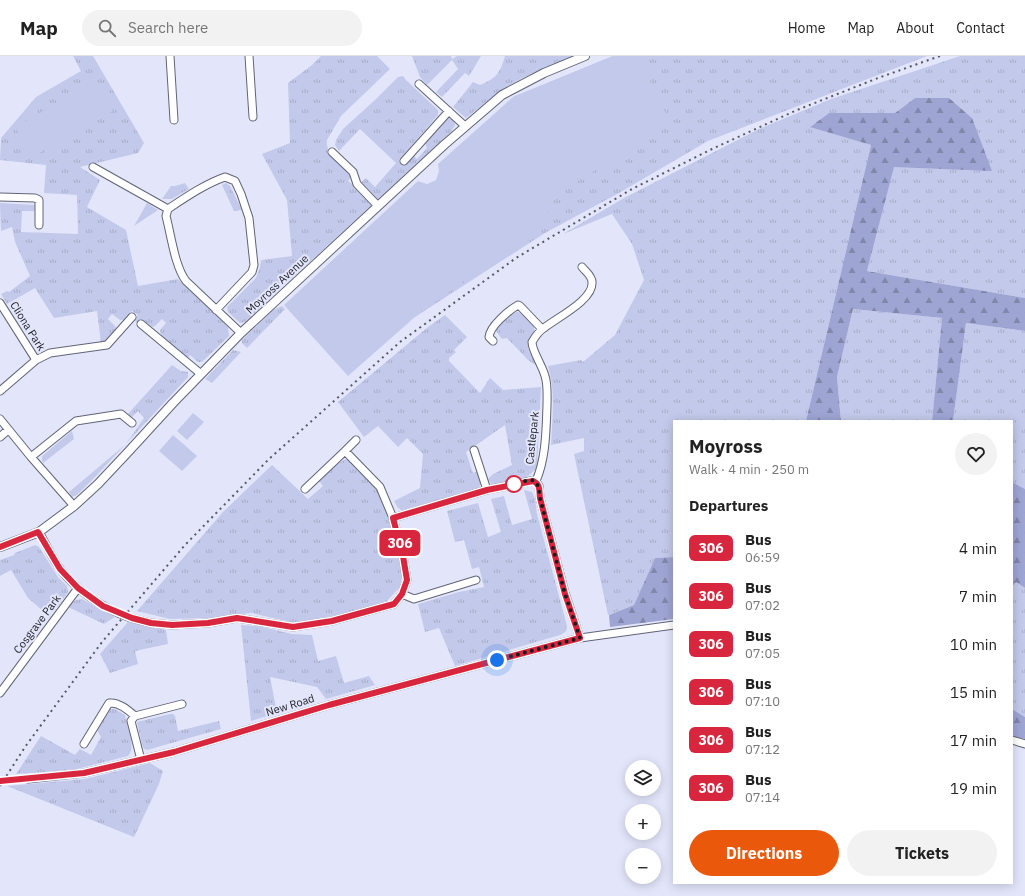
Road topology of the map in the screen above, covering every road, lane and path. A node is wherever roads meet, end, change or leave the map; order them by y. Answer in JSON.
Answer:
{"nodes":[{"id":1,"x":170,"y":56,"type":"edge"},
{"id":2,"x":249,"y":56,"type":"edge"},
{"id":3,"x":585,"y":56,"type":"edge"},
{"id":4,"x":419,"y":84,"type":"dead end"},
{"id":5,"x":449,"y":111,"type":"junction"},
{"id":6,"x":253,"y":117,"type":"dead end"},
{"id":7,"x":174,"y":120,"type":"dead end"},
{"id":8,"x":465,"y":126,"type":"junction"},
{"id":9,"x":332,"y":152,"type":"dead end"},
{"id":10,"x":404,"y":161,"type":"dead end"},
{"id":11,"x":93,"y":167,"type":"dead end"},
{"id":12,"x":0,"y":197,"type":"edge"},
{"id":13,"x":378,"y":206,"type":"junction"},
{"id":14,"x":168,"y":209,"type":"junction"},
{"id":15,"x":39,"y":224,"type":"dead end"},
{"id":16,"x":582,"y":268,"type":"dead end"},
{"id":17,"x":0,"y":303,"type":"edge"},
{"id":18,"x":216,"y":310,"type":"junction"},
{"id":19,"x":132,"y":317,"type":"dead end"},
{"id":20,"x":141,"y":324,"type":"dead end"},
{"id":21,"x":542,"y":329,"type":"junction"},
{"id":22,"x":241,"y":333,"type":"junction"},
{"id":23,"x":493,"y":341,"type":"dead end"},
{"id":24,"x":36,"y":360,"type":"junction"},
{"id":25,"x":202,"y":374,"type":"junction"},
{"id":26,"x":0,"y":391,"type":"edge"},
{"id":27,"x":0,"y":419,"type":"edge"},
{"id":28,"x":132,"y":423,"type":"dead end"},
{"id":29,"x":8,"y":430,"type":"junction"},
{"id":30,"x":0,"y":437,"type":"edge"},
{"id":31,"x":356,"y":440,"type":"dead end"},
{"id":32,"x":345,"y":450,"type":"junction"},
{"id":33,"x":474,"y":450,"type":"dead end"},
{"id":34,"x":31,"y":458,"type":"junction"},
{"id":35,"x":536,"y":481,"type":"junction"},
{"id":36,"x":305,"y":489,"type":"dead end"},
{"id":37,"x":487,"y":490,"type":"junction"},
{"id":38,"x":74,"y":506,"type":"junction"},
{"id":39,"x":393,"y":518,"type":"junction"},
{"id":40,"x":38,"y":532,"type":"junction"},
{"id":41,"x":0,"y":547,"type":"edge"},
{"id":42,"x":476,"y":580,"type":"dead end"},
{"id":43,"x":78,"y":588,"type":"junction"},
{"id":44,"x":402,"y":594,"type":"junction"},
{"id":45,"x":673,"y":625,"type":"edge"},
{"id":46,"x":580,"y":638,"type":"junction"},
{"id":47,"x":1,"y":691,"type":"edge"},
{"id":48,"x":182,"y":704,"type":"dead end"},
{"id":49,"x":135,"y":716,"type":"junction"},
{"id":50,"x":1013,"y":740,"type":"edge"},
{"id":51,"x":84,"y":744,"type":"dead end"},
{"id":52,"x":1025,"y":744,"type":"edge"},
{"id":53,"x":141,"y":760,"type":"junction"},
{"id":54,"x":28,"y":779,"type":"dead end"}],
"edges":[{"from":1,"to":7,"type":"street"},
{"from":2,"to":6,"type":"street"},
{"from":3,"to":8,"type":"street","name":"Moyross Avenue"},
{"from":4,"to":5,"type":"street"},
{"from":5,"to":8,"type":"street"},
{"from":5,"to":10,"type":"street"},
{"from":8,"to":13,"type":"street","name":"Moyross Avenue"},
{"from":9,"to":13,"type":"street"},
{"from":11,"to":14,"type":"street"},
{"from":12,"to":15,"type":"street"},
{"from":13,"to":22,"type":"street","name":"Moyross Avenue"},
{"from":14,"to":18,"type":"street"},
{"from":14,"to":18,"type":"street"},
{"from":16,"to":21,"type":"street","name":"Castlepark"},
{"from":17,"to":24,"type":"street","name":"Cliona Park"},
{"from":18,"to":22,"type":"street"},
{"from":19,"to":24,"type":"street","name":"Cliona Park"},
{"from":20,"to":25,"type":"street"},
{"from":21,"to":23,"type":"street"},
{"from":21,"to":35,"type":"street","name":"Castlepark"},
{"from":22,"to":25,"type":"street","name":"Moyross Avenue"},
{"from":24,"to":26,"type":"street","name":"Cliona Park"},
{"from":25,"to":38,"type":"street","name":"Moyross Avenue"},
{"from":27,"to":29,"type":"street"},
{"from":28,"to":34,"type":"street"},
{"from":29,"to":30,"type":"street"},
{"from":29,"to":34,"type":"street"},
{"from":31,"to":32,"type":"street"},
{"from":32,"to":36,"type":"street"},
{"from":32,"to":39,"type":"street"},
{"from":33,"to":37,"type":"street"},
{"from":34,"to":38,"type":"street"},
{"from":35,"to":37,"type":"street"},
{"from":35,"to":46,"type":"street","name":"Castlepark"},
{"from":37,"to":39,"type":"street"},
{"from":38,"to":40,"type":"street","name":"Moyross Avenue"},
{"from":39,"to":44,"type":"street"},
{"from":40,"to":41,"type":"street","name":"Moyross Avenue"},
{"from":40,"to":43,"type":"street"},
{"from":42,"to":44,"type":"street"},
{"from":43,"to":44,"type":"street","bridge":true},
{"from":43,"to":47,"type":"street","name":"Cosgrave Park"},
{"from":45,"to":46,"type":"street","name":"New Road"},
{"from":46,"to":53,"type":"street","name":"New Road"},
{"from":48,"to":49,"type":"street"},
{"from":49,"to":51,"type":"street"},
{"from":49,"to":53,"type":"street"},
{"from":50,"to":52,"type":"street"},
{"from":53,"to":54,"type":"street","name":"New Road"}]}
